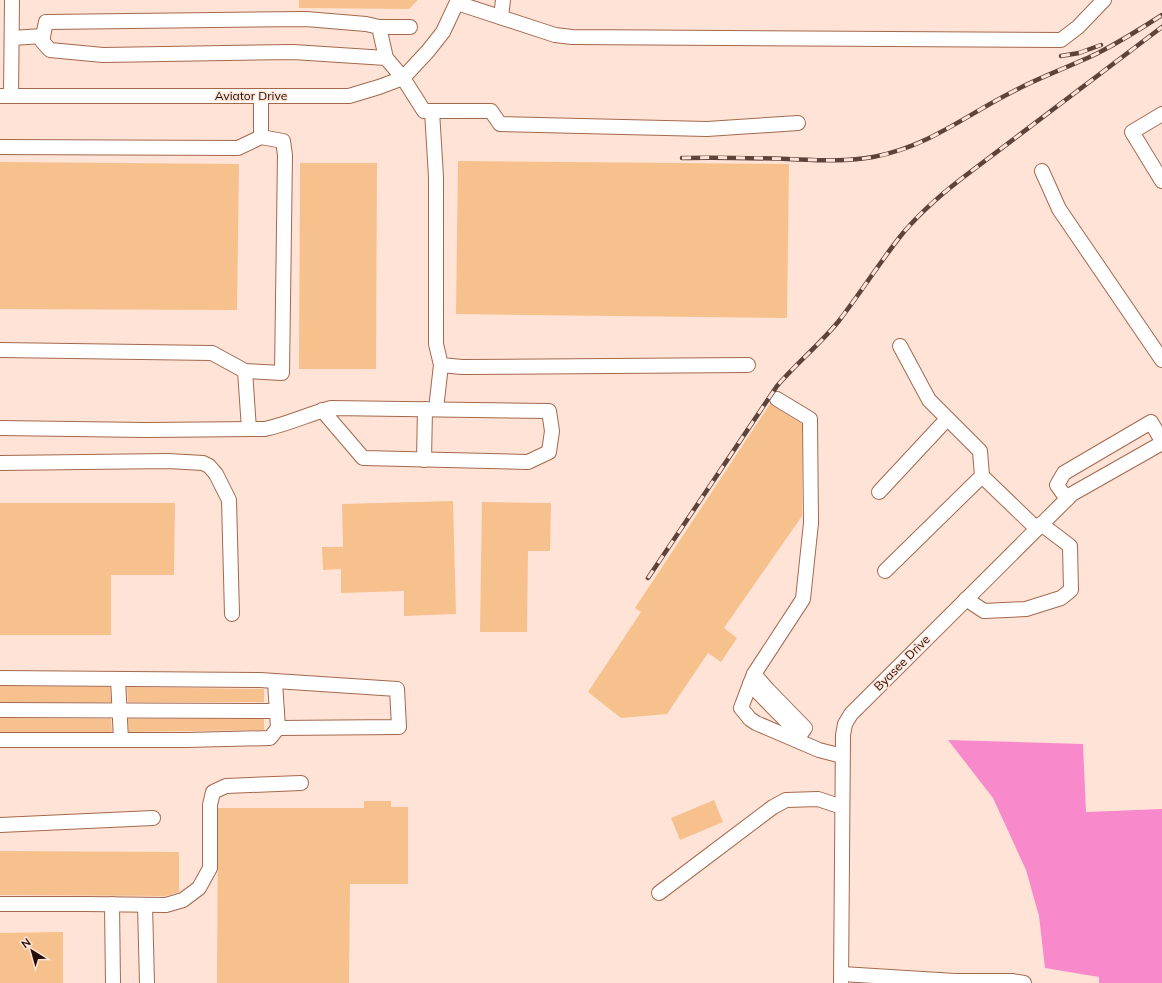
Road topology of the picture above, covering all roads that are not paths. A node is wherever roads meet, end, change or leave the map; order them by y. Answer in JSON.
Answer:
{"nodes":[{"id":1,"x":12,"y":0,"type":"edge"},
{"id":2,"x":503,"y":0,"type":"edge"},
{"id":3,"x":1104,"y":0,"type":"edge"},
{"id":4,"x":457,"y":1,"type":"edge"},
{"id":5,"x":501,"y":17,"type":"junction"},
{"id":6,"x":380,"y":27,"type":"junction"},
{"id":7,"x":410,"y":27,"type":"dead end"},
{"id":8,"x":43,"y":36,"type":"junction"},
{"id":9,"x":12,"y":38,"type":"junction"},
{"id":10,"x":386,"y":58,"type":"junction"},
{"id":11,"x":403,"y":78,"type":"junction"},
{"id":12,"x":5,"y":96,"type":"edge"},
{"id":13,"x":261,"y":96,"type":"junction"},
{"id":14,"x":432,"y":111,"type":"junction"},
{"id":15,"x":1162,"y":114,"type":"edge"},
{"id":16,"x":798,"y":123,"type":"dead end"},
{"id":17,"x":261,"y":137,"type":"junction"},
{"id":18,"x":0,"y":147,"type":"edge"},
{"id":19,"x":1042,"y":171,"type":"dead end"},
{"id":20,"x":1162,"y":182,"type":"edge"},
{"id":21,"x":900,"y":346,"type":"dead end"},
{"id":22,"x":0,"y":350,"type":"edge"},
{"id":23,"x":1162,"y":360,"type":"edge"},
{"id":24,"x":441,"y":365,"type":"junction"},
{"id":25,"x":748,"y":365,"type":"dead end"},
{"id":26,"x":246,"y":372,"type":"junction"},
{"id":27,"x":777,"y":399,"type":"dead end"},
{"id":28,"x":431,"y":409,"type":"junction"},
{"id":29,"x":322,"y":410,"type":"junction"},
{"id":30,"x":947,"y":419,"type":"junction"},
{"id":31,"x":0,"y":428,"type":"edge"},
{"id":32,"x":250,"y":429,"type":"junction"},
{"id":33,"x":1162,"y":442,"type":"edge"},
{"id":34,"x":424,"y":460,"type":"junction"},
{"id":35,"x":0,"y":463,"type":"edge"},
{"id":36,"x":982,"y":476,"type":"junction"},
{"id":37,"x":879,"y":492,"type":"dead end"},
{"id":38,"x":1067,"y":499,"type":"junction"},
{"id":39,"x":1039,"y":527,"type":"junction"},
{"id":40,"x":885,"y":571,"type":"dead end"},
{"id":41,"x":966,"y":599,"type":"junction"},
{"id":42,"x":232,"y":614,"type":"dead end"},
{"id":43,"x":0,"y":678,"type":"edge"},
{"id":44,"x":118,"y":679,"type":"junction"},
{"id":45,"x":752,"y":679,"type":"junction"},
{"id":46,"x":275,"y":682,"type":"junction"},
{"id":47,"x":0,"y":710,"type":"edge"},
{"id":48,"x":119,"y":710,"type":"junction"},
{"id":49,"x":277,"y":711,"type":"junction"},
{"id":50,"x":278,"y":728,"type":"junction"},
{"id":51,"x":805,"y":728,"type":"junction"},
{"id":52,"x":0,"y":740,"type":"edge"},
{"id":53,"x":121,"y":740,"type":"junction"},
{"id":54,"x":819,"y":750,"type":"junction"},
{"id":55,"x":842,"y":756,"type":"junction"},
{"id":56,"x":301,"y":783,"type":"dead end"},
{"id":57,"x":842,"y":807,"type":"junction"},
{"id":58,"x":153,"y":818,"type":"dead end"},
{"id":59,"x":0,"y":824,"type":"edge"},
{"id":60,"x":659,"y":893,"type":"dead end"},
{"id":61,"x":0,"y":904,"type":"edge"},
{"id":62,"x":112,"y":904,"type":"junction"},
{"id":63,"x":145,"y":905,"type":"junction"},
{"id":64,"x":841,"y":979,"type":"edge"},
{"id":65,"x":975,"y":982,"type":"edge"},
{"id":66,"x":113,"y":983,"type":"edge"},
{"id":67,"x":147,"y":983,"type":"edge"},
{"id":68,"x":1024,"y":983,"type":"edge"}],
"edges":[{"from":1,"to":9,"type":"street"},
{"from":2,"to":5,"type":"street"},
{"from":3,"to":5,"type":"street"},
{"from":4,"to":5,"type":"street"},
{"from":4,"to":11,"type":"street","name":"Aviator Drive"},
{"from":6,"to":7,"type":"street"},
{"from":6,"to":8,"type":"street"},
{"from":6,"to":10,"type":"street"},
{"from":8,"to":9,"type":"street"},
{"from":8,"to":10,"type":"street"},
{"from":9,"to":12,"type":"street"},
{"from":10,"to":11,"type":"street"},
{"from":11,"to":13,"type":"street","name":"Aviator Drive"},
{"from":11,"to":14,"type":"street"},
{"from":12,"to":13,"type":"street","name":"Aviator Drive"},
{"from":13,"to":17,"type":"street"},
{"from":14,"to":16,"type":"street"},
{"from":14,"to":24,"type":"street"},
{"from":15,"to":20,"type":"street"},
{"from":17,"to":18,"type":"street"},
{"from":17,"to":26,"type":"street"},
{"from":19,"to":23,"type":"street"},
{"from":21,"to":30,"type":"street"},
{"from":22,"to":26,"type":"street"},
{"from":24,"to":25,"type":"street"},
{"from":24,"to":28,"type":"street"},
{"from":26,"to":32,"type":"street"},
{"from":27,"to":45,"type":"street"},
{"from":28,"to":29,"type":"street"},
{"from":28,"to":34,"type":"street"},
{"from":28,"to":34,"type":"street"},
{"from":29,"to":32,"type":"street"},
{"from":29,"to":34,"type":"street"},
{"from":30,"to":36,"type":"street"},
{"from":30,"to":37,"type":"street"},
{"from":31,"to":32,"type":"street"},
{"from":33,"to":38,"type":"street","name":"Byasee Drive"},
{"from":33,"to":38,"type":"street"},
{"from":35,"to":42,"type":"street"},
{"from":36,"to":39,"type":"street"},
{"from":36,"to":40,"type":"street"},
{"from":38,"to":39,"type":"street","name":"Byasee Drive"},
{"from":39,"to":41,"type":"street","name":"Byasee Drive"},
{"from":39,"to":41,"type":"street"},
{"from":41,"to":55,"type":"street","name":"Byasee Drive"},
{"from":43,"to":44,"type":"street"},
{"from":44,"to":46,"type":"street"},
{"from":44,"to":48,"type":"street"},
{"from":45,"to":51,"type":"street"},
{"from":45,"to":51,"type":"street"},
{"from":45,"to":54,"type":"street"},
{"from":46,"to":49,"type":"street"},
{"from":46,"to":50,"type":"street"},
{"from":47,"to":48,"type":"street"},
{"from":48,"to":49,"type":"street"},
{"from":48,"to":53,"type":"street"},
{"from":49,"to":50,"type":"street"},
{"from":50,"to":53,"type":"street"},
{"from":51,"to":54,"type":"street"},
{"from":52,"to":53,"type":"street"},
{"from":54,"to":55,"type":"street"},
{"from":55,"to":57,"type":"street","name":"Byasee Drive"},
{"from":56,"to":63,"type":"street"},
{"from":57,"to":60,"type":"street"},
{"from":57,"to":64,"type":"street","name":"Byasee Drive"},
{"from":58,"to":59,"type":"street"},
{"from":61,"to":62,"type":"street"},
{"from":62,"to":63,"type":"street"},
{"from":62,"to":66,"type":"street"},
{"from":63,"to":67,"type":"street"},
{"from":64,"to":65,"type":"street"},
{"from":65,"to":68,"type":"street"}]}
